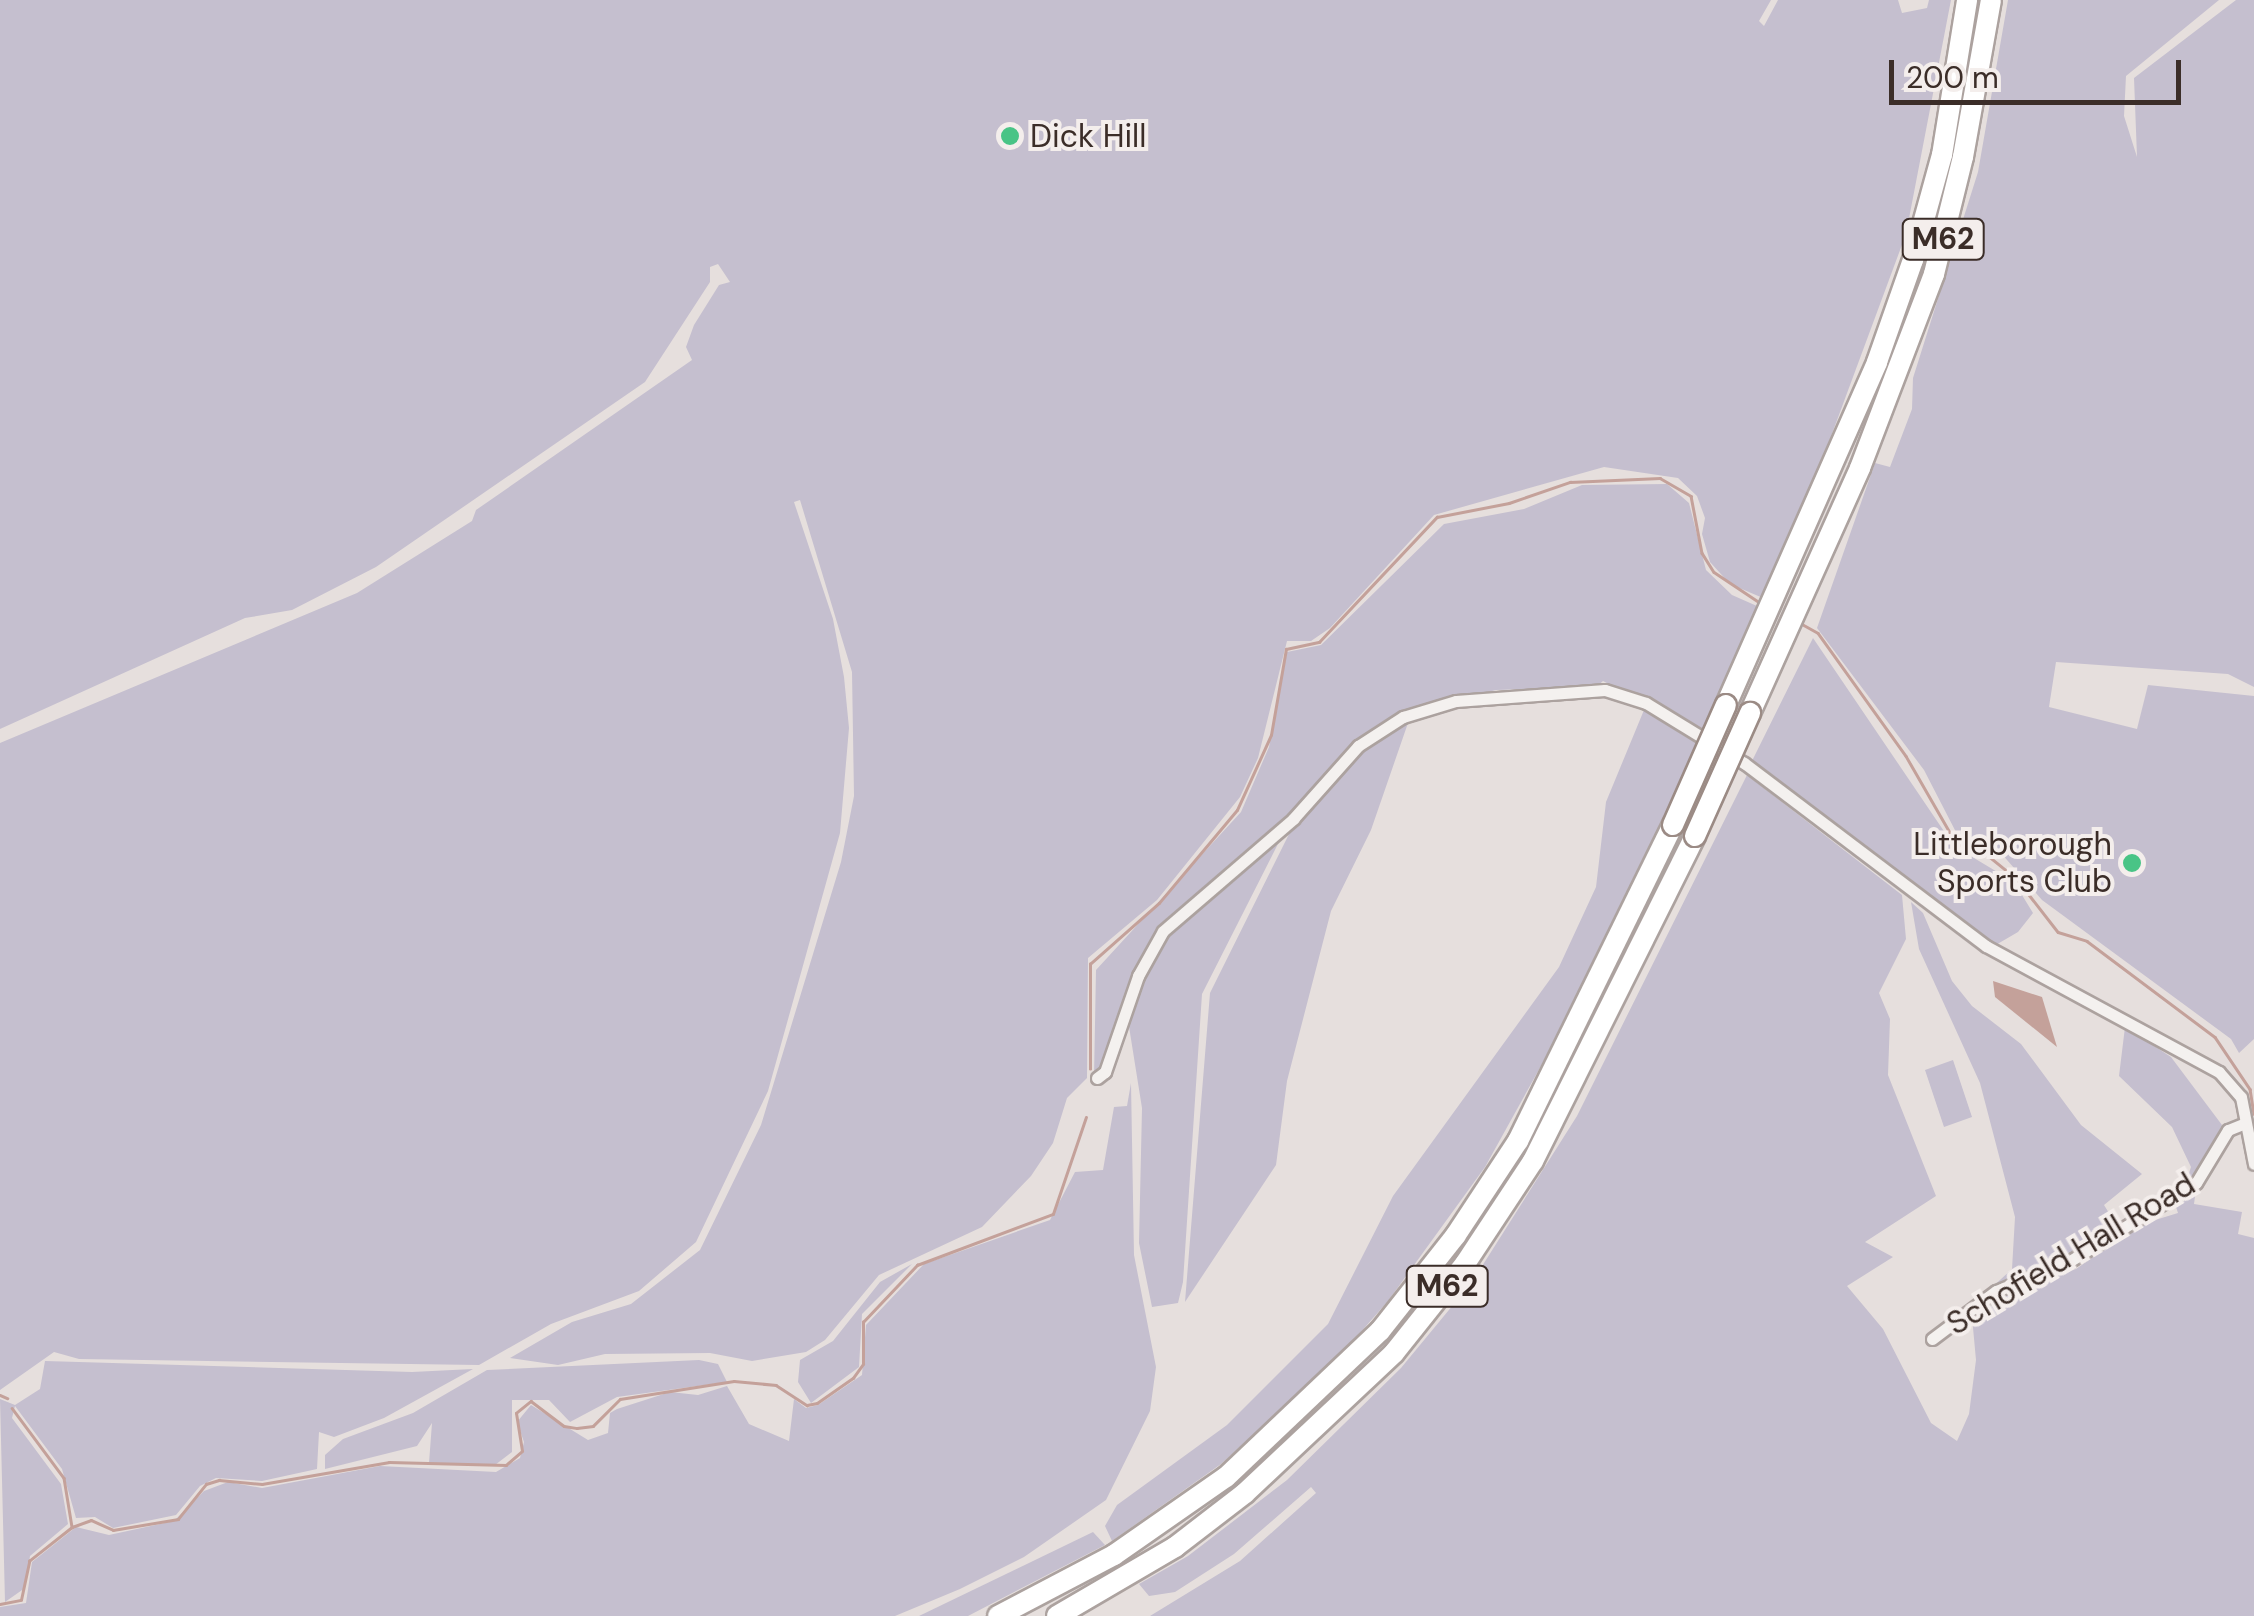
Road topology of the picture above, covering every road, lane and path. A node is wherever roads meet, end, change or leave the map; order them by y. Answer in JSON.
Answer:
{"nodes":[{"id":1,"x":1967,"y":0,"type":"edge"},
{"id":2,"x":1990,"y":0,"type":"edge"},
{"id":3,"x":1097,"y":1078,"type":"dead end"},
{"id":4,"x":2243,"y":1124,"type":"junction"},
{"id":5,"x":2254,"y":1164,"type":"edge"},
{"id":6,"x":1932,"y":1339,"type":"dead end"},
{"id":7,"x":998,"y":1616,"type":"edge"},
{"id":8,"x":1057,"y":1616,"type":"edge"}],
"edges":[{"from":1,"to":7,"type":"highway","number":"M62","bridge":true},
{"from":2,"to":8,"type":"highway","number":"M62","bridge":true},
{"from":3,"to":4,"type":"street"},
{"from":4,"to":5,"type":"street"},
{"from":4,"to":6,"type":"street","name":"Schofield Hall Road"}]}
